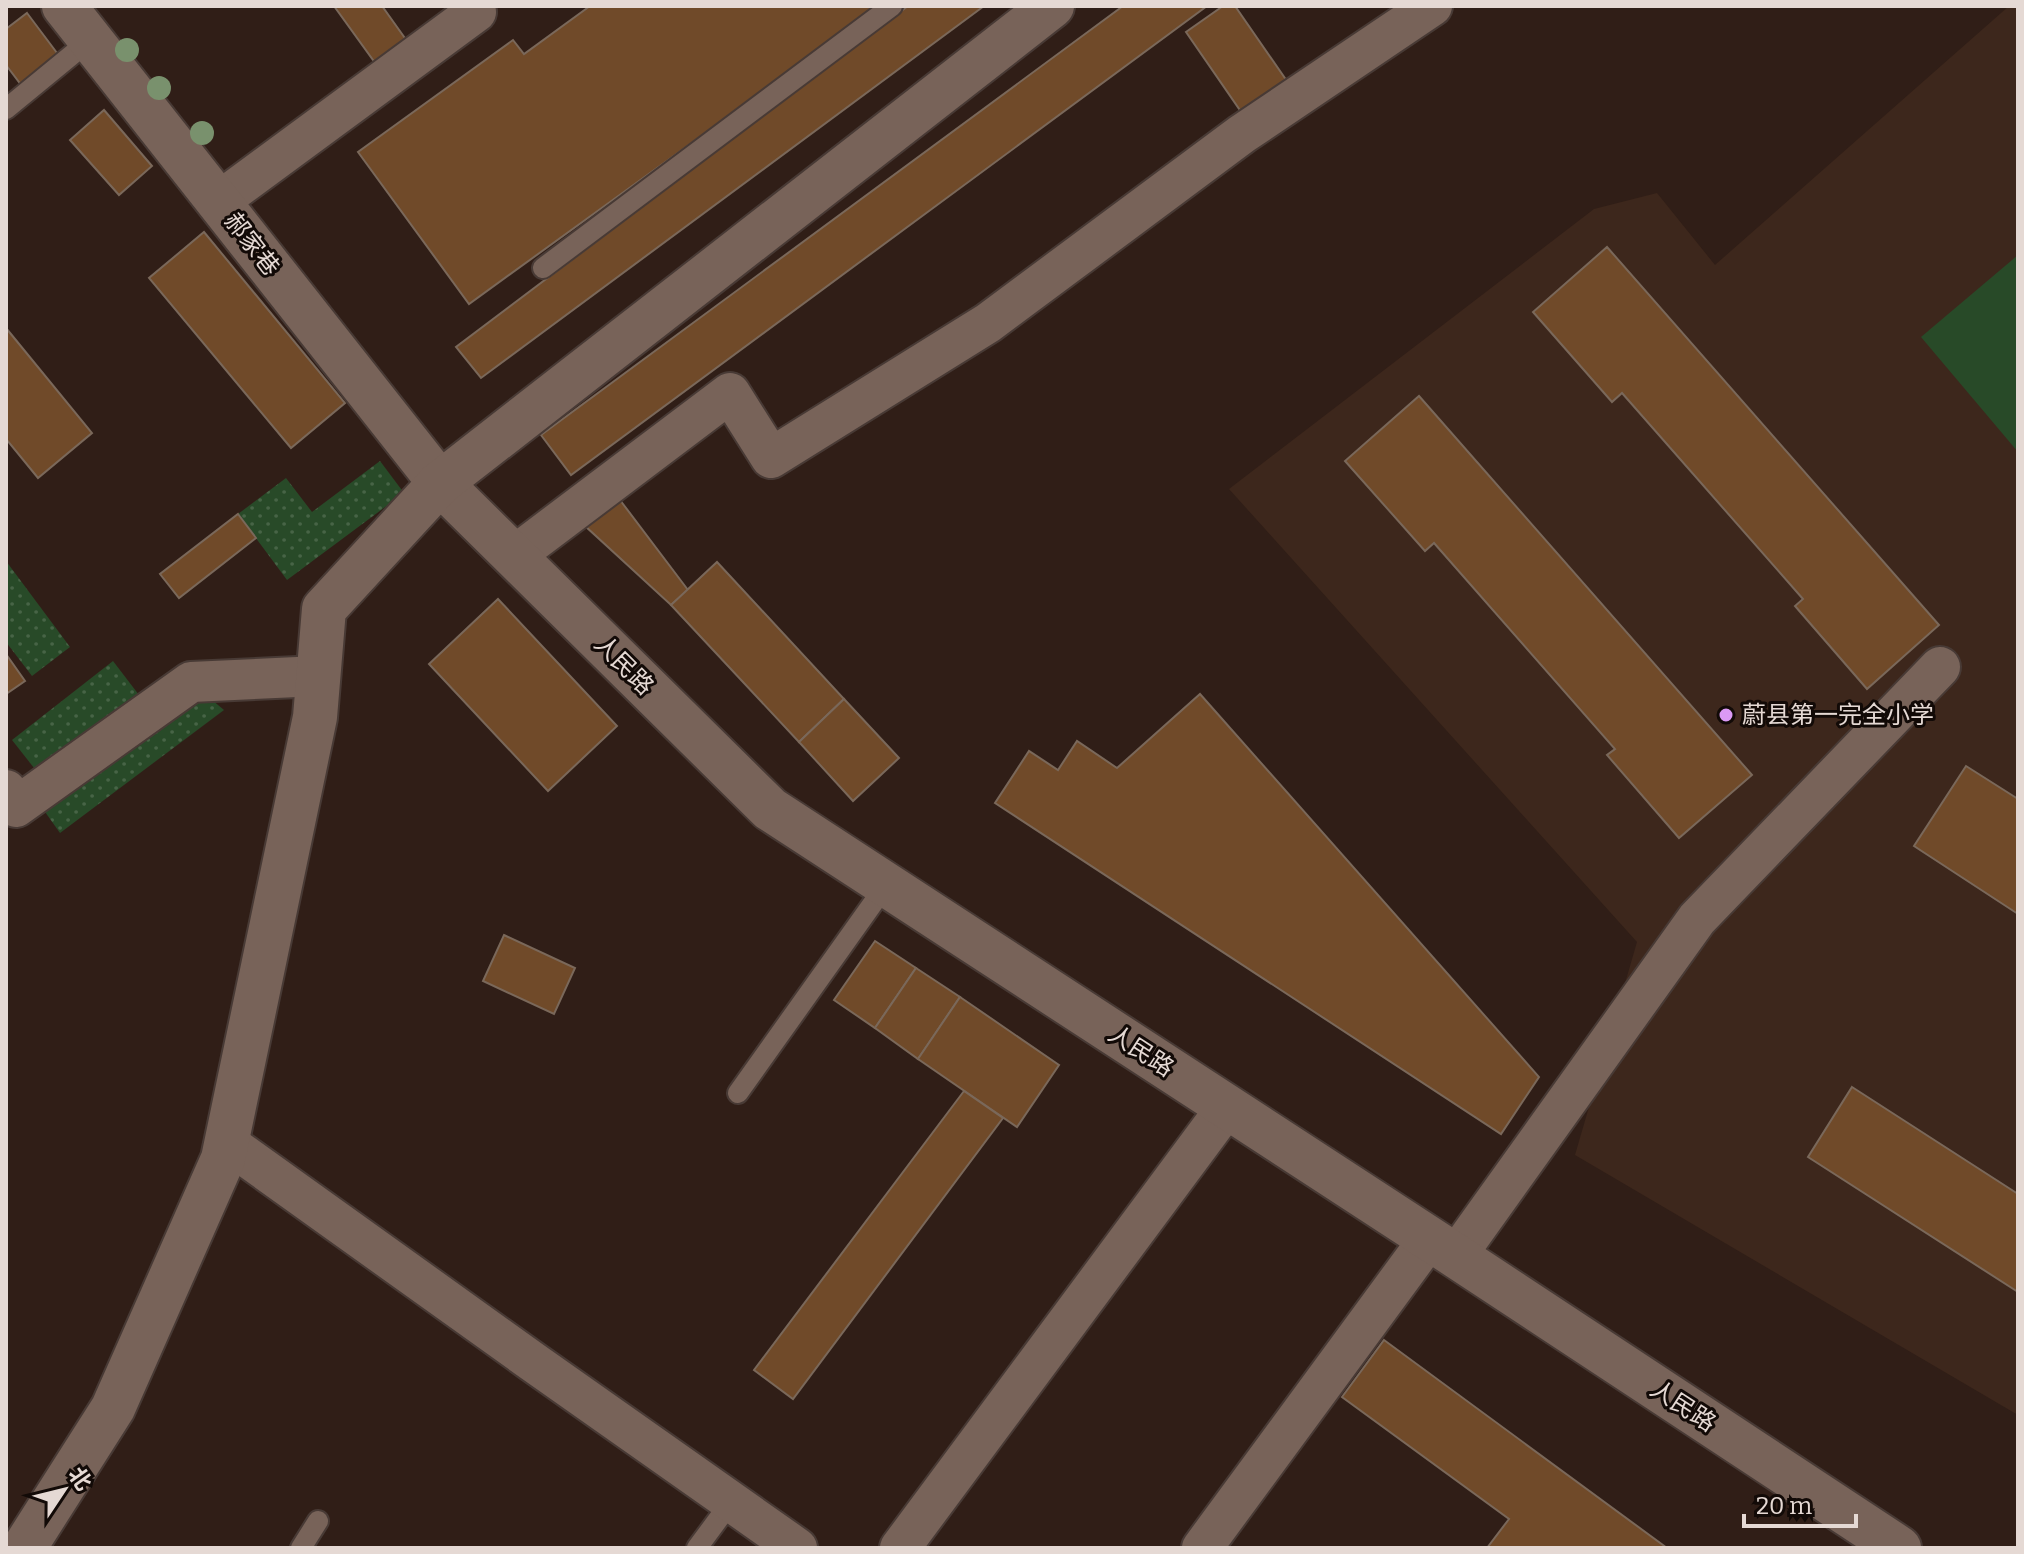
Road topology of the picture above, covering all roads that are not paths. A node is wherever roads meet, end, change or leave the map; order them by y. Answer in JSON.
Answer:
{"nodes":[{"id":1,"x":64,"y":6,"type":"edge"},
{"id":2,"x":892,"y":6,"type":"edge"},
{"id":3,"x":1052,"y":6,"type":"edge"},
{"id":4,"x":1432,"y":6,"type":"edge"},
{"id":5,"x":477,"y":8,"type":"edge"},
{"id":6,"x":90,"y":40,"type":"junction"},
{"id":7,"x":6,"y":109,"type":"edge"},
{"id":8,"x":218,"y":202,"type":"junction"},
{"id":9,"x":543,"y":268,"type":"dead end"},
{"id":10,"x":440,"y":483,"type":"junction"},
{"id":11,"x":514,"y":556,"type":"junction"},
{"id":12,"x":1940,"y":667,"type":"dead end"},
{"id":13,"x":319,"y":676,"type":"junction"},
{"id":14,"x":9,"y":804,"type":"edge"},
{"id":15,"x":886,"y":885,"type":"junction"},
{"id":16,"x":738,"y":1093,"type":"dead end"},
{"id":17,"x":1227,"y":1107,"type":"junction"},
{"id":18,"x":226,"y":1142,"type":"junction"},
{"id":19,"x":1442,"y":1247,"type":"junction"},
{"id":20,"x":731,"y":1502,"type":"junction"},
{"id":21,"x":318,"y":1521,"type":"dead end"},
{"id":22,"x":24,"y":1548,"type":"edge"},
{"id":23,"x":301,"y":1548,"type":"edge"},
{"id":24,"x":697,"y":1548,"type":"edge"},
{"id":25,"x":797,"y":1548,"type":"edge"},
{"id":26,"x":900,"y":1548,"type":"edge"},
{"id":27,"x":1202,"y":1548,"type":"edge"},
{"id":28,"x":1899,"y":1548,"type":"edge"}],
"edges":[{"from":1,"to":6,"type":"street","name":"郝家巷"},
{"from":2,"to":9,"type":"lane"},
{"from":3,"to":10,"type":"street"},
{"from":4,"to":11,"type":"street"},
{"from":5,"to":8,"type":"street"},
{"from":6,"to":7,"type":"lane"},
{"from":6,"to":8,"type":"street","name":"郝家巷"},
{"from":8,"to":10,"type":"street","name":"郝家巷"},
{"from":10,"to":11,"type":"street","name":"人民路"},
{"from":10,"to":13,"type":"street"},
{"from":11,"to":15,"type":"street","name":"人民路"},
{"from":12,"to":19,"type":"street"},
{"from":13,"to":14,"type":"street"},
{"from":13,"to":18,"type":"street"},
{"from":15,"to":16,"type":"lane"},
{"from":15,"to":17,"type":"street","name":"人民路"},
{"from":17,"to":19,"type":"street","name":"人民路"},
{"from":17,"to":26,"type":"street"},
{"from":18,"to":20,"type":"street"},
{"from":18,"to":22,"type":"street"},
{"from":19,"to":27,"type":"street"},
{"from":19,"to":28,"type":"street","name":"人民路"},
{"from":20,"to":24,"type":"lane"},
{"from":20,"to":25,"type":"street"},
{"from":21,"to":23,"type":"lane"}]}
